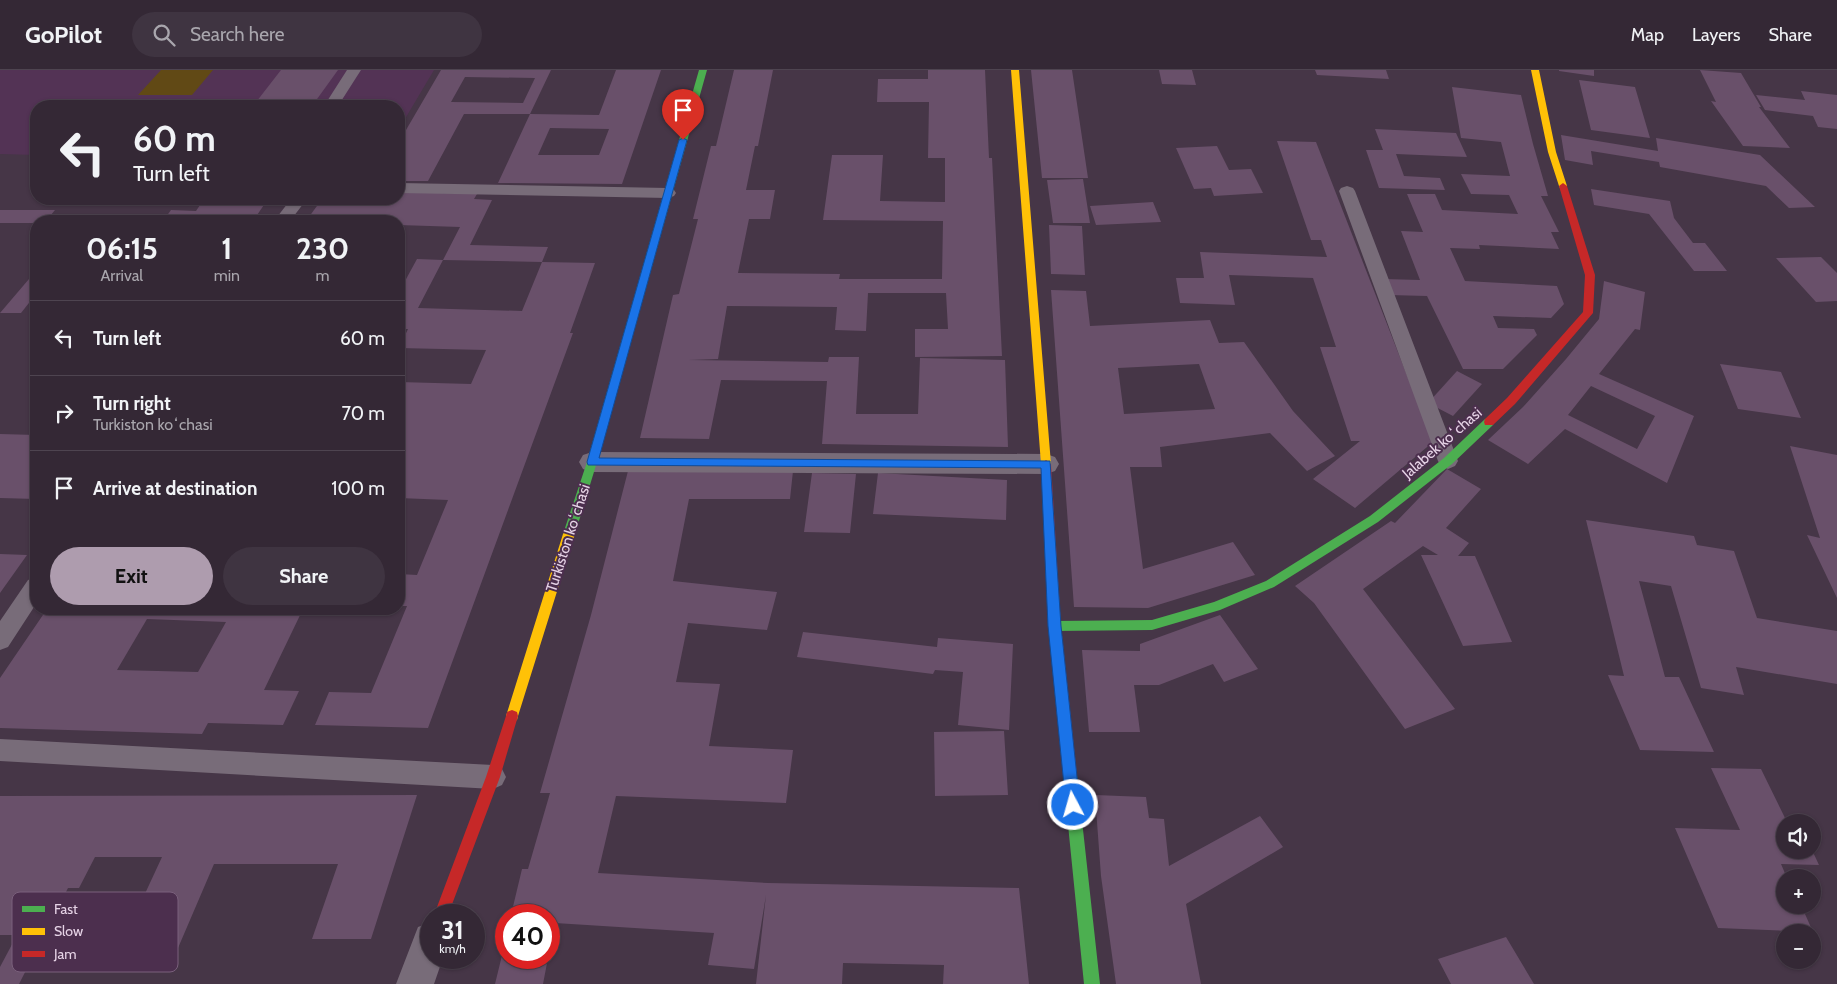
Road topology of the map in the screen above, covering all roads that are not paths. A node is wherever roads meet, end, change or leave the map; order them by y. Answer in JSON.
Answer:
{"nodes":[{"id":1,"x":354,"y":70,"type":"edge"},
{"id":2,"x":703,"y":70,"type":"edge"},
{"id":3,"x":1015,"y":70,"type":"edge"},
{"id":4,"x":1535,"y":70,"type":"edge"},
{"id":5,"x":335,"y":100,"type":"edge"},
{"id":6,"x":405,"y":188,"type":"edge"},
{"id":7,"x":1347,"y":191,"type":"dead end"},
{"id":8,"x":668,"y":194,"type":"junction"},
{"id":9,"x":294,"y":205,"type":"edge"},
{"id":10,"x":287,"y":215,"type":"edge"},
{"id":11,"x":1448,"y":461,"type":"junction"},
{"id":12,"x":592,"y":462,"type":"junction"},
{"id":13,"x":1046,"y":464,"type":"junction"},
{"id":14,"x":30,"y":595,"type":"edge"},
{"id":15,"x":1054,"y":626,"type":"junction"},
{"id":16,"x":0,"y":640,"type":"edge"},
{"id":17,"x":0,"y":750,"type":"edge"},
{"id":18,"x":493,"y":777,"type":"junction"},
{"id":19,"x":445,"y":904,"type":"edge"},
{"id":20,"x":420,"y":969,"type":"edge"},
{"id":21,"x":415,"y":984,"type":"edge"},
{"id":22,"x":1092,"y":984,"type":"edge"}],
"edges":[{"from":1,"to":5,"type":"lane"},
{"from":2,"to":8,"type":"street","name":"Turkiston koʻchasi"},
{"from":3,"to":13,"type":"street"},
{"from":4,"to":11,"type":"street","name":"Jalabek koʻchasi"},
{"from":6,"to":8,"type":"lane"},
{"from":7,"to":11,"type":"lane"},
{"from":8,"to":12,"type":"street","name":"Turkiston koʻchasi"},
{"from":9,"to":10,"type":"lane"},
{"from":11,"to":15,"type":"street","name":"Jalabek koʻchasi"},
{"from":12,"to":13,"type":"street"},
{"from":12,"to":18,"type":"street","name":"Turkiston koʻchasi"},
{"from":13,"to":15,"type":"street"},
{"from":14,"to":16,"type":"lane"},
{"from":15,"to":22,"type":"street"},
{"from":17,"to":18,"type":"lane"},
{"from":18,"to":19,"type":"street","name":"Turkiston koʻchasi"},
{"from":20,"to":21,"type":"street"}]}
